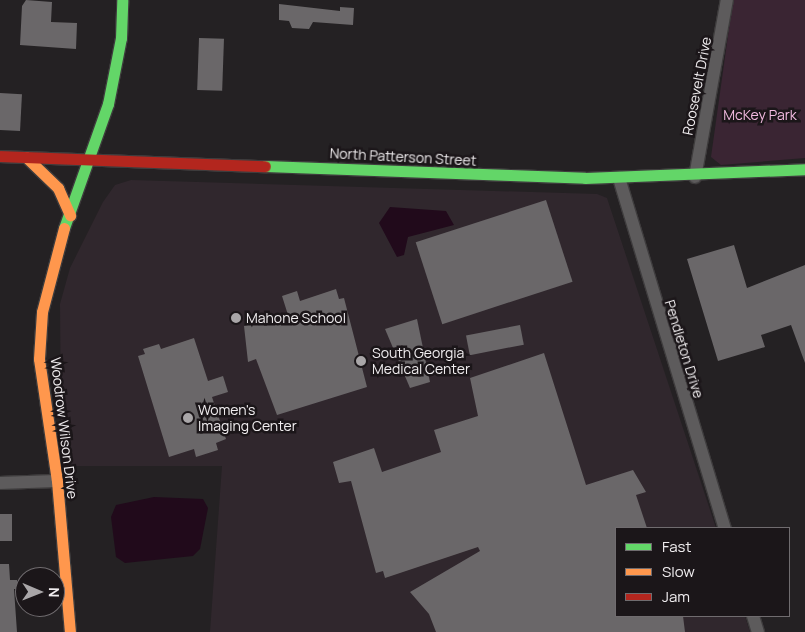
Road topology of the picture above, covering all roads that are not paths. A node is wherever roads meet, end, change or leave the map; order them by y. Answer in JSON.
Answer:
{"nodes":[{"id":1,"x":122,"y":0,"type":"edge"},
{"id":2,"x":728,"y":0,"type":"edge"},
{"id":3,"x":0,"y":156,"type":"edge"},
{"id":4,"x":26,"y":157,"type":"junction"},
{"id":5,"x":91,"y":159,"type":"junction"},
{"id":6,"x":805,"y":169,"type":"edge"},
{"id":7,"x":695,"y":177,"type":"junction"},
{"id":8,"x":619,"y":178,"type":"junction"},
{"id":9,"x":70,"y":214,"type":"junction"},
{"id":10,"x":57,"y":481,"type":"junction"},
{"id":11,"x":0,"y":483,"type":"edge"},
{"id":12,"x":725,"y":527,"type":"edge"},
{"id":13,"x":753,"y":617,"type":"edge"},
{"id":14,"x":70,"y":632,"type":"edge"},
{"id":15,"x":758,"y":632,"type":"edge"}],
"edges":[{"from":1,"to":5,"type":"main road","name":"Woodrow Wilson Drive"},
{"from":2,"to":7,"type":"street","name":"Roosevelt Drive"},
{"from":3,"to":4,"type":"main road","name":"North Patterson Street"},
{"from":4,"to":5,"type":"main road","name":"North Patterson Street"},
{"from":4,"to":9,"type":"main road"},
{"from":5,"to":8,"type":"main road","name":"North Patterson Street"},
{"from":5,"to":9,"type":"main road","name":"Woodrow Wilson Drive"},
{"from":6,"to":7,"type":"main road","name":"North Patterson Street"},
{"from":7,"to":8,"type":"main road","name":"North Patterson Street"},
{"from":8,"to":12,"type":"street","name":"Pendleton Drive"},
{"from":9,"to":10,"type":"main road","name":"Woodrow Wilson Drive"},
{"from":10,"to":11,"type":"street"},
{"from":10,"to":14,"type":"main road","name":"Woodrow Wilson Drive"},
{"from":13,"to":15,"type":"street"}]}
